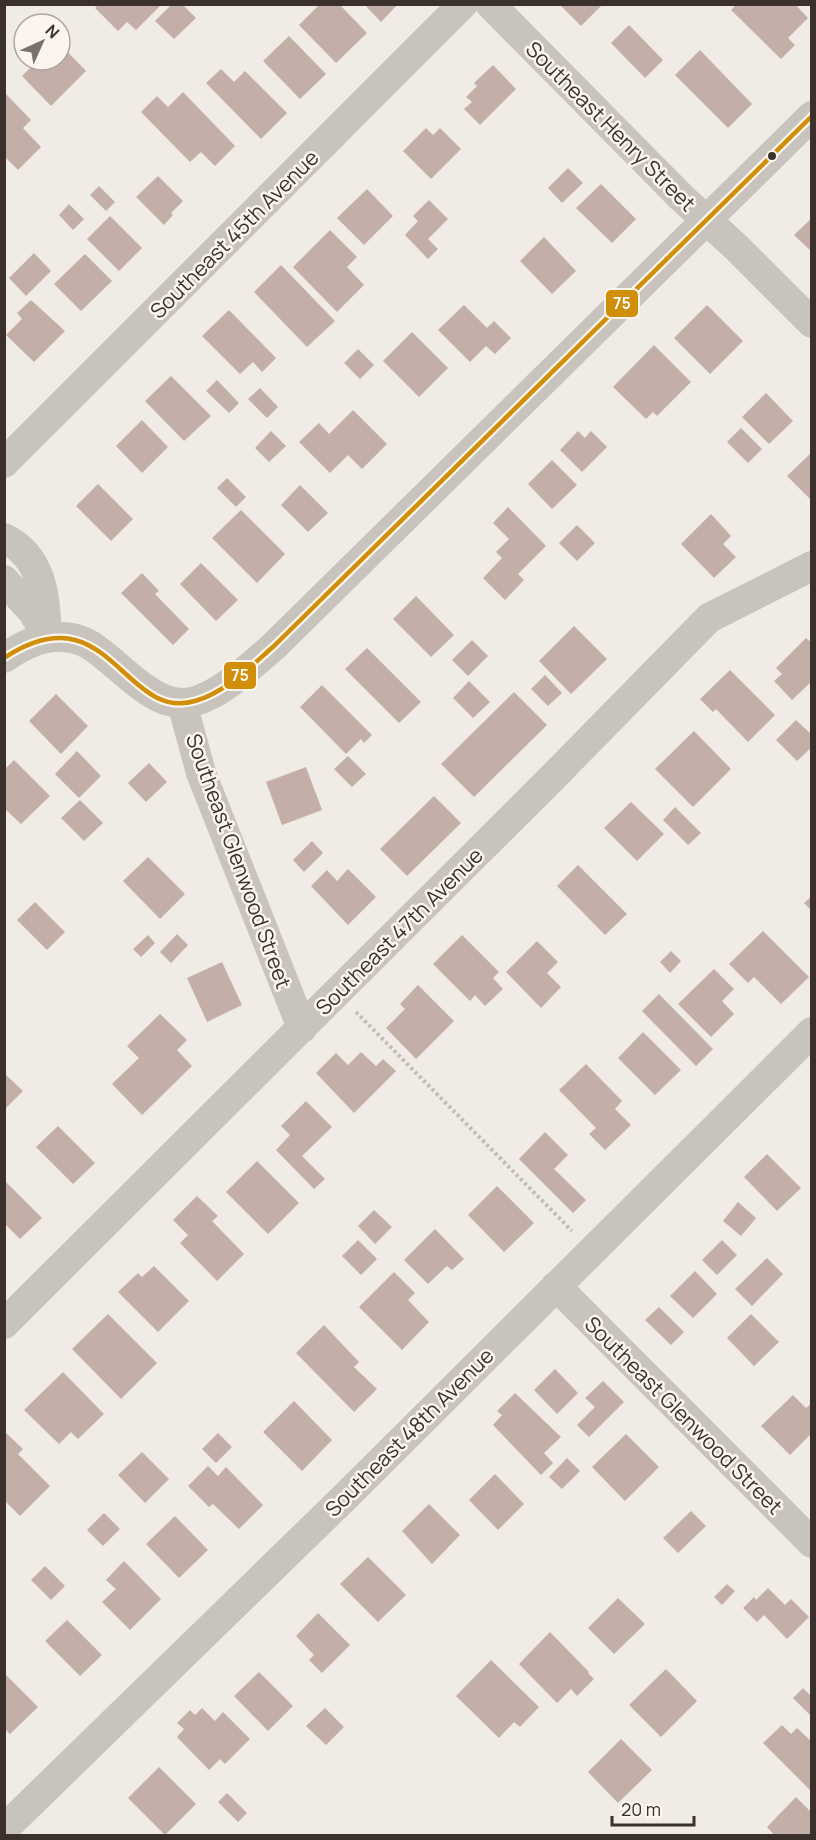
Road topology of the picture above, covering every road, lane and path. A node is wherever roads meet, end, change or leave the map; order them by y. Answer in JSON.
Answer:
{"nodes":[{"id":1,"x":463,"y":4,"type":"edge"},
{"id":2,"x":490,"y":4,"type":"edge"},
{"id":3,"x":812,"y":116,"type":"edge"},
{"id":4,"x":706,"y":220,"type":"junction"},
{"id":5,"x":812,"y":323,"type":"edge"},
{"id":6,"x":4,"y":463,"type":"edge"},
{"id":7,"x":4,"y":538,"type":"edge"},
{"id":8,"x":812,"y":566,"type":"edge"},
{"id":9,"x":4,"y":580,"type":"edge"},
{"id":10,"x":47,"y":637,"type":"junction"},
{"id":11,"x":4,"y":658,"type":"edge"},
{"id":12,"x":182,"y":703,"type":"junction"},
{"id":13,"x":340,"y":990,"type":"junction"},
{"id":14,"x":302,"y":1028,"type":"junction"},
{"id":15,"x":808,"y":1045,"type":"edge"},
{"id":16,"x":580,"y":1262,"type":"junction"},
{"id":17,"x":556,"y":1286,"type":"junction"},
{"id":18,"x":4,"y":1324,"type":"edge"},
{"id":19,"x":812,"y":1544,"type":"edge"},
{"id":20,"x":4,"y":1829,"type":"edge"}],
"edges":[{"from":1,"to":6,"type":"street","name":"Southeast 45th Avenue"},
{"from":2,"to":4,"type":"street","name":"Southeast Henry Street"},
{"from":3,"to":4,"type":"street"},
{"from":4,"to":5,"type":"street","name":"Southeast Henry Street"},
{"from":4,"to":12,"type":"street"},
{"from":7,"to":10,"type":"street"},
{"from":8,"to":13,"type":"street","name":"Southeast 47th Avenue"},
{"from":9,"to":10,"type":"street"},
{"from":10,"to":11,"type":"street"},
{"from":10,"to":12,"type":"street"},
{"from":12,"to":14,"type":"street","name":"Southeast Glenwood Street"},
{"from":13,"to":14,"type":"street","name":"Southeast 47th Avenue"},
{"from":13,"to":16,"type":"path"},
{"from":14,"to":18,"type":"street","name":"Southeast 47th Avenue"},
{"from":15,"to":16,"type":"street","name":"Southeast 48th Avenue"},
{"from":16,"to":17,"type":"street","name":"Southeast 48th Avenue"},
{"from":17,"to":19,"type":"street","name":"Southeast Glenwood Street"},
{"from":17,"to":20,"type":"street","name":"Southeast 48th Avenue"}]}
